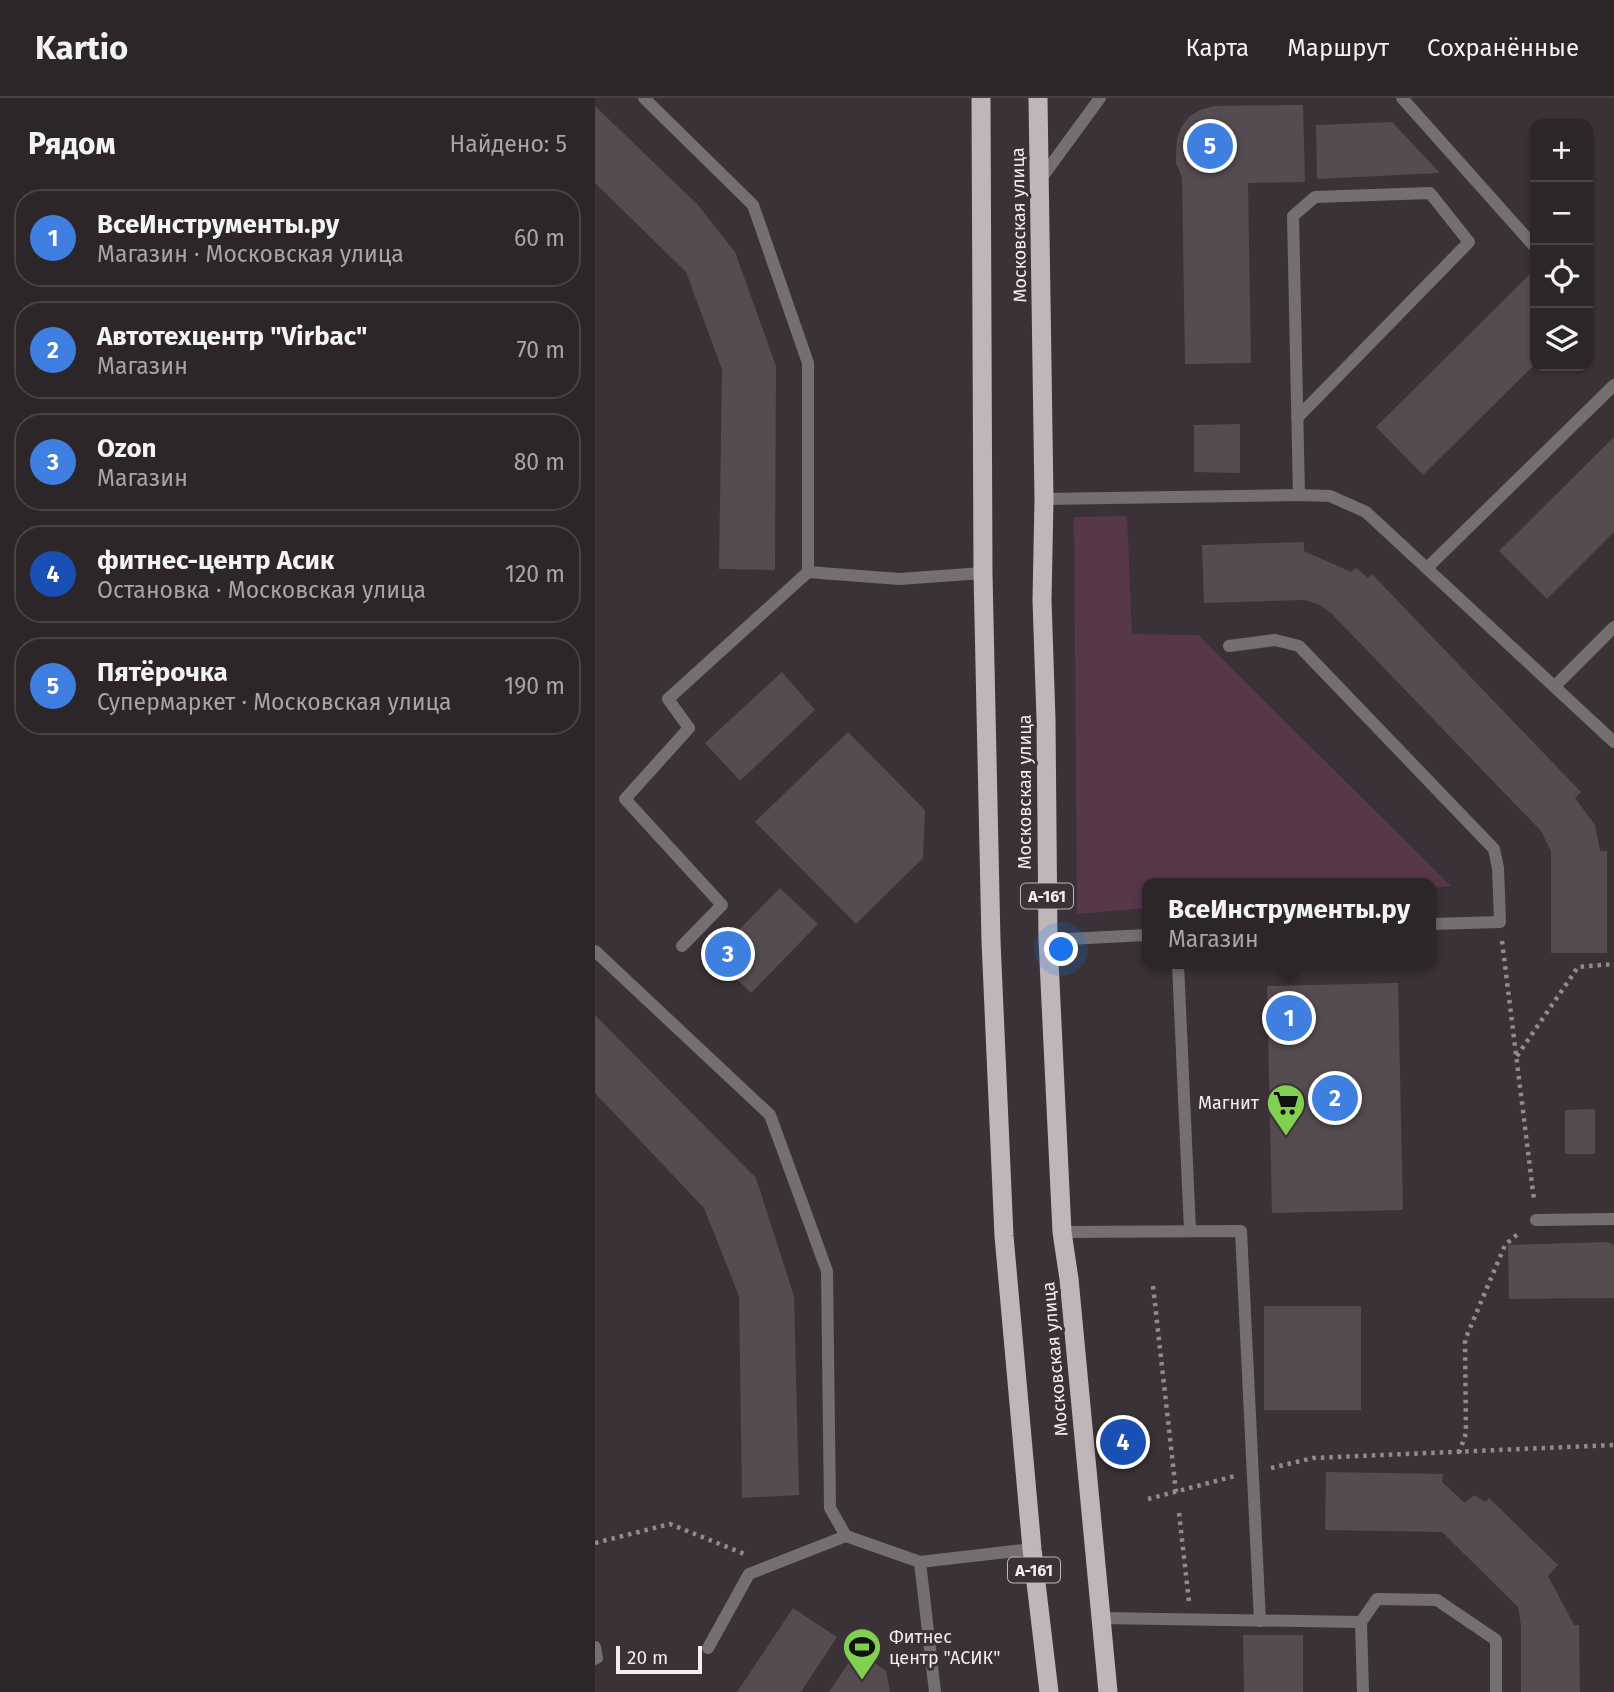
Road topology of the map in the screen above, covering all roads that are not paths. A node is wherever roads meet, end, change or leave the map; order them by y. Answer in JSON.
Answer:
{"nodes":[{"id":1,"x":644,"y":98,"type":"edge"},
{"id":2,"x":981,"y":98,"type":"edge"},
{"id":3,"x":1038,"y":98,"type":"edge"},
{"id":4,"x":1100,"y":98,"type":"edge"},
{"id":5,"x":1402,"y":98,"type":"edge"},
{"id":6,"x":1040,"y":180,"type":"junction"},
{"id":7,"x":1533,"y":245,"type":"edge"},
{"id":8,"x":1614,"y":385,"type":"edge"},
{"id":9,"x":1297,"y":418,"type":"junction"},
{"id":10,"x":1299,"y":495,"type":"junction"},
{"id":11,"x":1044,"y":499,"type":"junction"},
{"id":12,"x":1428,"y":567,"type":"junction"},
{"id":13,"x":808,"y":572,"type":"junction"},
{"id":14,"x":983,"y":573,"type":"junction"},
{"id":15,"x":1614,"y":627,"type":"edge"},
{"id":16,"x":1229,"y":646,"type":"dead end"},
{"id":17,"x":1555,"y":686,"type":"junction"},
{"id":18,"x":1614,"y":742,"type":"edge"},
{"id":19,"x":1436,"y":924,"type":"edge"},
{"id":20,"x":1142,"y":935,"type":"edge"},
{"id":21,"x":1048,"y":940,"type":"junction"},
{"id":22,"x":683,"y":946,"type":"dead end"},
{"id":23,"x":595,"y":951,"type":"edge"},
{"id":24,"x":1178,"y":969,"type":"edge"},
{"id":25,"x":1614,"y":1219,"type":"edge"},
{"id":26,"x":1536,"y":1220,"type":"road end"},
{"id":27,"x":1190,"y":1230,"type":"junction"},
{"id":28,"x":1062,"y":1232,"type":"junction"},
{"id":29,"x":846,"y":1536,"type":"junction"},
{"id":30,"x":1032,"y":1549,"type":"junction"},
{"id":31,"x":920,"y":1562,"type":"junction"},
{"id":32,"x":1100,"y":1618,"type":"junction"},
{"id":33,"x":1260,"y":1622,"type":"junction"},
{"id":34,"x":1361,"y":1622,"type":"junction"},
{"id":35,"x":595,"y":1647,"type":"edge"},
{"id":36,"x":708,"y":1648,"type":"dead end"},
{"id":37,"x":595,"y":1658,"type":"edge"},
{"id":38,"x":935,"y":1692,"type":"edge"},
{"id":39,"x":1049,"y":1692,"type":"edge"},
{"id":40,"x":1108,"y":1692,"type":"edge"},
{"id":41,"x":1363,"y":1692,"type":"edge"},
{"id":42,"x":1496,"y":1692,"type":"edge"}],
"edges":[{"from":1,"to":13,"type":"lane"},
{"from":2,"to":14,"type":"highway","name":"Московская улица","number":"А-161"},
{"from":3,"to":6,"type":"highway","name":"Московская улица","number":"А-161"},
{"from":4,"to":6,"type":"lane"},
{"from":5,"to":7,"type":"lane"},
{"from":6,"to":11,"type":"highway","name":"Московская улица","number":"А-161"},
{"from":8,"to":12,"type":"lane"},
{"from":9,"to":9,"type":"lane"},
{"from":9,"to":10,"type":"lane"},
{"from":10,"to":11,"type":"lane"},
{"from":10,"to":12,"type":"lane"},
{"from":11,"to":21,"type":"highway","name":"Московская улица","number":"А-161"},
{"from":12,"to":17,"type":"lane"},
{"from":13,"to":14,"type":"lane"},
{"from":13,"to":22,"type":"lane"},
{"from":14,"to":30,"type":"highway","name":"Московская улица","number":"А-161"},
{"from":15,"to":17,"type":"lane"},
{"from":16,"to":19,"type":"lane"},
{"from":17,"to":18,"type":"lane"},
{"from":20,"to":21,"type":"lane"},
{"from":21,"to":28,"type":"highway","name":"Московская улица","number":"А-161"},
{"from":23,"to":29,"type":"lane"},
{"from":24,"to":27,"type":"lane"},
{"from":25,"to":26,"type":"lane"},
{"from":27,"to":28,"type":"lane"},
{"from":27,"to":33,"type":"lane"},
{"from":28,"to":32,"type":"highway","name":"Московская улица","number":"А-161"},
{"from":29,"to":31,"type":"lane"},
{"from":29,"to":36,"type":"lane"},
{"from":30,"to":31,"type":"lane"},
{"from":30,"to":39,"type":"highway","name":"Московская улица","number":"А-161"},
{"from":31,"to":38,"type":"lane"},
{"from":32,"to":33,"type":"lane"},
{"from":32,"to":40,"type":"highway","name":"Московская улица","number":"А-161"},
{"from":33,"to":34,"type":"lane"},
{"from":34,"to":41,"type":"lane"},
{"from":34,"to":42,"type":"lane"},
{"from":35,"to":37,"type":"lane"}]}
